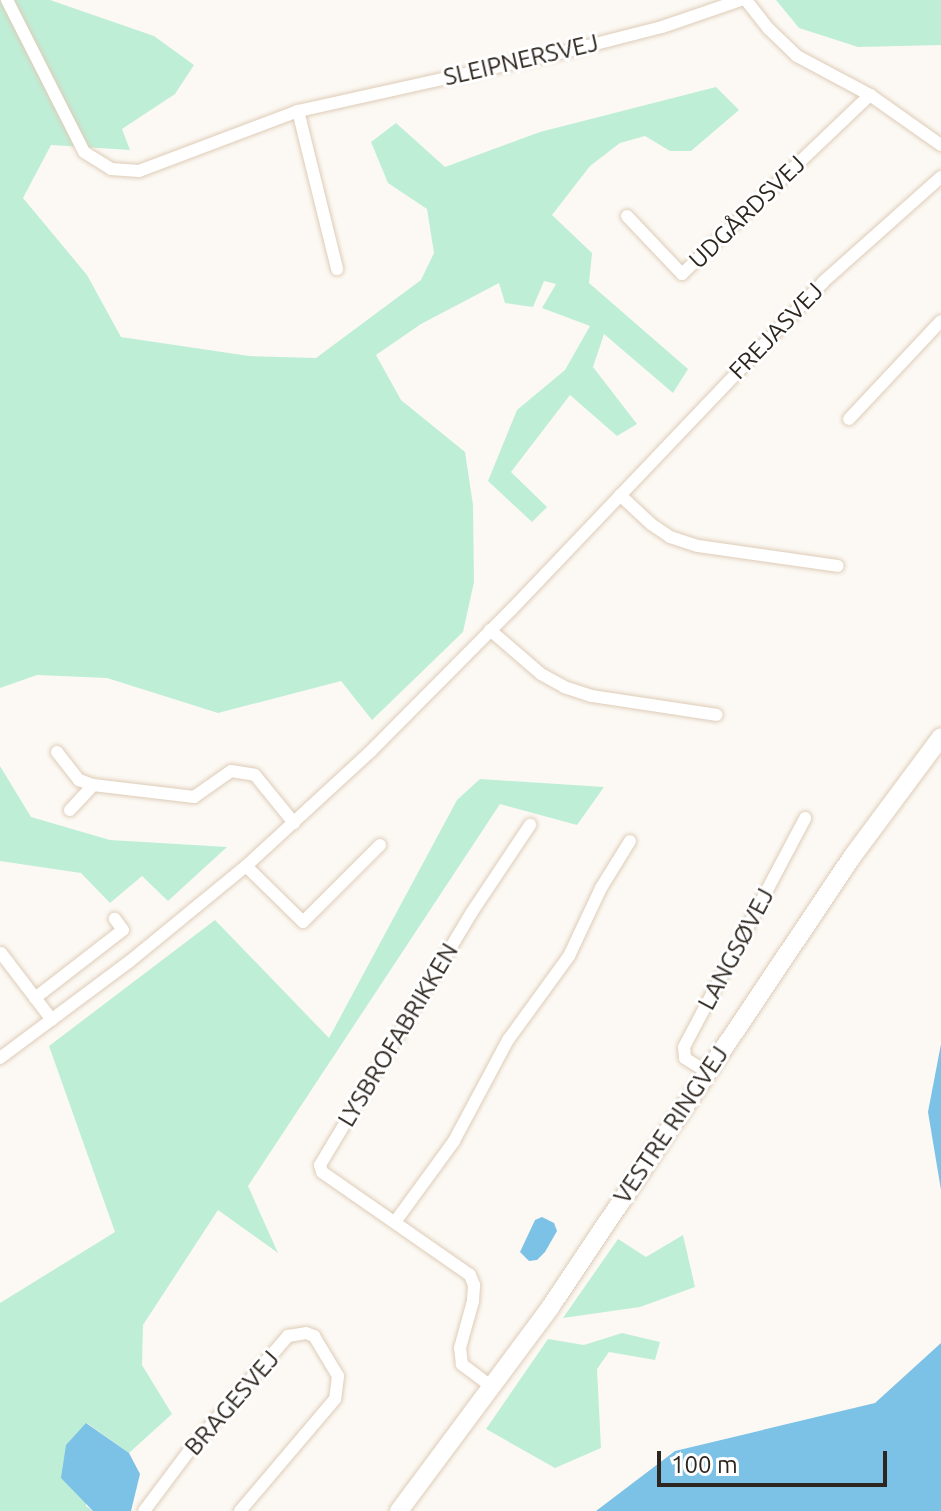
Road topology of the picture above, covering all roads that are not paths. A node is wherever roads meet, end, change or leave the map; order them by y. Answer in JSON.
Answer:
{"nodes":[{"id":1,"x":7,"y":0,"type":"edge"},
{"id":2,"x":744,"y":0,"type":"edge"},
{"id":3,"x":870,"y":95,"type":"junction"},
{"id":4,"x":298,"y":111,"type":"junction"},
{"id":5,"x":941,"y":145,"type":"edge"},
{"id":6,"x":941,"y":177,"type":"edge"},
{"id":7,"x":627,"y":216,"type":"dead end"},
{"id":8,"x":337,"y":269,"type":"dead end"},
{"id":9,"x":941,"y":321,"type":"edge"},
{"id":10,"x":849,"y":419,"type":"dead end"},
{"id":11,"x":620,"y":495,"type":"junction"},
{"id":12,"x":838,"y":566,"type":"dead end"},
{"id":13,"x":490,"y":630,"type":"junction"},
{"id":14,"x":717,"y":715,"type":"dead end"},
{"id":15,"x":941,"y":737,"type":"edge"},
{"id":16,"x":57,"y":752,"type":"dead end"},
{"id":17,"x":93,"y":785,"type":"junction"},
{"id":18,"x":70,"y":810,"type":"dead end"},
{"id":19,"x":805,"y":818,"type":"dead end"},
{"id":20,"x":294,"y":823,"type":"junction"},
{"id":21,"x":530,"y":825,"type":"dead end"},
{"id":22,"x":630,"y":841,"type":"dead end"},
{"id":23,"x":380,"y":845,"type":"dead end"},
{"id":24,"x":246,"y":866,"type":"junction"},
{"id":25,"x":115,"y":919,"type":"dead end"},
{"id":26,"x":1,"y":953,"type":"edge"},
{"id":27,"x":35,"y":998,"type":"junction"},
{"id":28,"x":52,"y":1020,"type":"junction"},
{"id":29,"x":0,"y":1058,"type":"edge"},
{"id":30,"x":707,"y":1072,"type":"junction"},
{"id":31,"x":395,"y":1222,"type":"junction"},
{"id":32,"x":492,"y":1387,"type":"junction"},
{"id":33,"x":144,"y":1511,"type":"edge"},
{"id":34,"x":240,"y":1511,"type":"edge"},
{"id":35,"x":399,"y":1511,"type":"edge"}],
"edges":[{"from":1,"to":4,"type":"street","name":"SLEIPNERSVEJ"},
{"from":2,"to":3,"type":"street"},
{"from":2,"to":4,"type":"street","name":"SLEIPNERSVEJ"},
{"from":3,"to":5,"type":"street"},
{"from":3,"to":7,"type":"street","name":"UDGÅRDSVEJ"},
{"from":4,"to":8,"type":"street"},
{"from":6,"to":11,"type":"street","name":"FREJASVEJ"},
{"from":9,"to":10,"type":"street"},
{"from":11,"to":12,"type":"street"},
{"from":11,"to":13,"type":"street","name":"FREJASVEJ"},
{"from":13,"to":14,"type":"street"},
{"from":13,"to":20,"type":"street","name":"FREJASVEJ"},
{"from":15,"to":30,"type":"main road","name":"VESTRE RINGVEJ"},
{"from":16,"to":17,"type":"street"},
{"from":17,"to":18,"type":"street"},
{"from":17,"to":20,"type":"street"},
{"from":19,"to":30,"type":"street","name":"LANGSØVEJ"},
{"from":20,"to":24,"type":"street","name":"FREJASVEJ"},
{"from":21,"to":31,"type":"street","name":"LYSBROFABRIKKEN"},
{"from":22,"to":31,"type":"street"},
{"from":23,"to":24,"type":"street"},
{"from":24,"to":28,"type":"street","name":"FREJASVEJ"},
{"from":25,"to":27,"type":"street"},
{"from":26,"to":27,"type":"street"},
{"from":27,"to":28,"type":"street"},
{"from":28,"to":29,"type":"street","name":"FREJASVEJ"},
{"from":30,"to":32,"type":"main road","name":"VESTRE RINGVEJ"},
{"from":31,"to":32,"type":"street","name":"LYSBROFABRIKKEN"},
{"from":32,"to":35,"type":"main road","name":"VESTRE RINGVEJ"},
{"from":33,"to":34,"type":"street","name":"BRAGESVEJ"}]}
